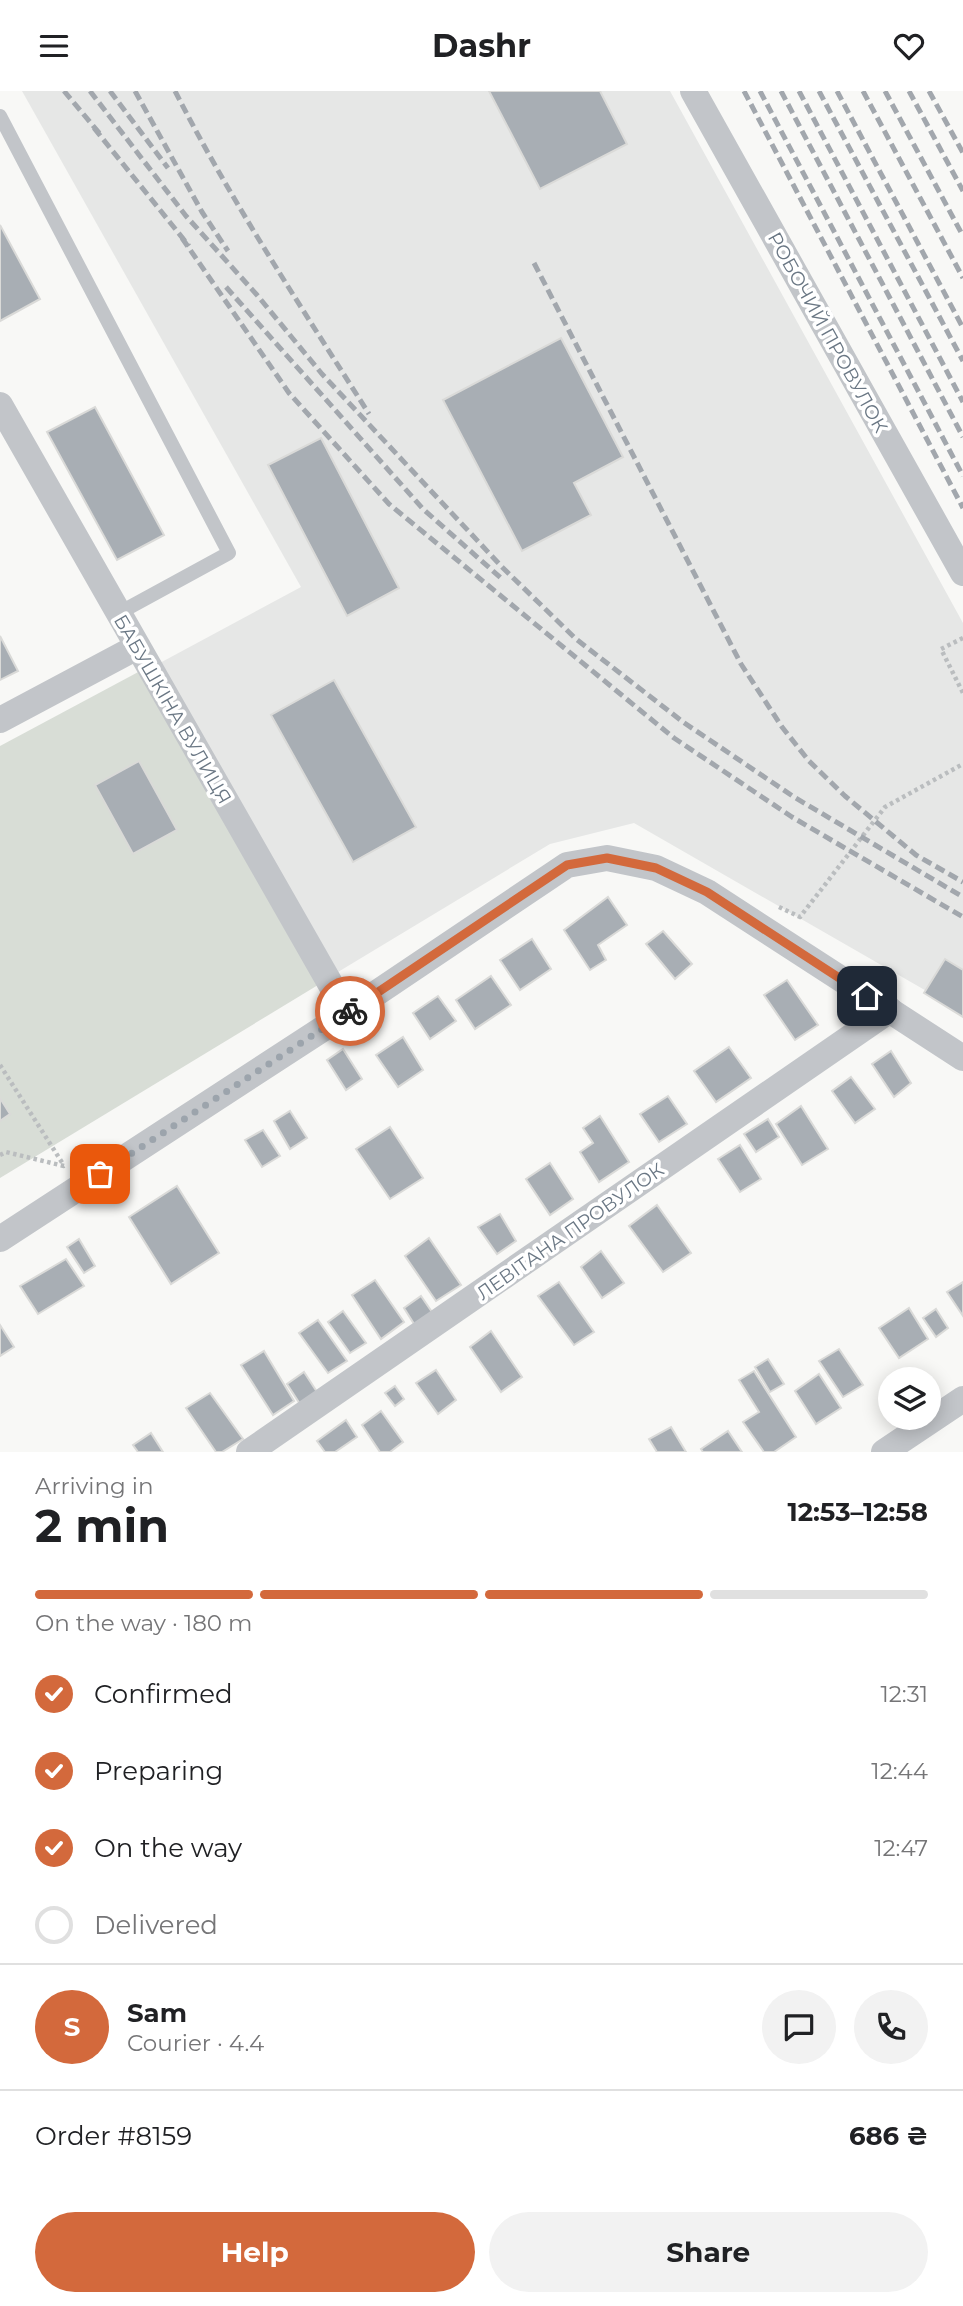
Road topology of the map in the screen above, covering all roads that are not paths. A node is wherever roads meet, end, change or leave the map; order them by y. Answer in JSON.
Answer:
{"nodes":[{"id":1,"x":693,"y":91,"type":"edge"},
{"id":2,"x":0,"y":117,"type":"edge"},
{"id":3,"x":0,"y":405,"type":"edge"},
{"id":4,"x":963,"y":573,"type":"edge"},
{"id":5,"x":119,"y":613,"type":"junction"},
{"id":6,"x":137,"y":647,"type":"junction"},
{"id":7,"x":0,"y":720,"type":"edge"},
{"id":8,"x":890,"y":1010,"type":"junction"},
{"id":9,"x":348,"y":1013,"type":"junction"},
{"id":10,"x":963,"y":1058,"type":"edge"},
{"id":11,"x":3,"y":1230,"type":"edge"},
{"id":12,"x":963,"y":1399,"type":"edge"},
{"id":13,"x":249,"y":1452,"type":"edge"},
{"id":14,"x":884,"y":1452,"type":"edge"}],
"edges":[{"from":1,"to":4,"type":"street","name":"РОБОЧИЙ ПРОВУЛОК"},
{"from":2,"to":5,"type":"lane"},
{"from":3,"to":5,"type":"street","name":"БАБУШКІНА ВУЛИЦЯ"},
{"from":5,"to":6,"type":"street","name":"БАБУШКІНА ВУЛИЦЯ"},
{"from":6,"to":7,"type":"street"},
{"from":6,"to":9,"type":"street","name":"БАБУШКІНА ВУЛИЦЯ"},
{"from":8,"to":9,"type":"street"},
{"from":8,"to":10,"type":"street"},
{"from":8,"to":13,"type":"street","name":"ЛЕВІТАНА ПРОВУЛОК"},
{"from":9,"to":11,"type":"street"},
{"from":12,"to":14,"type":"street"}]}
